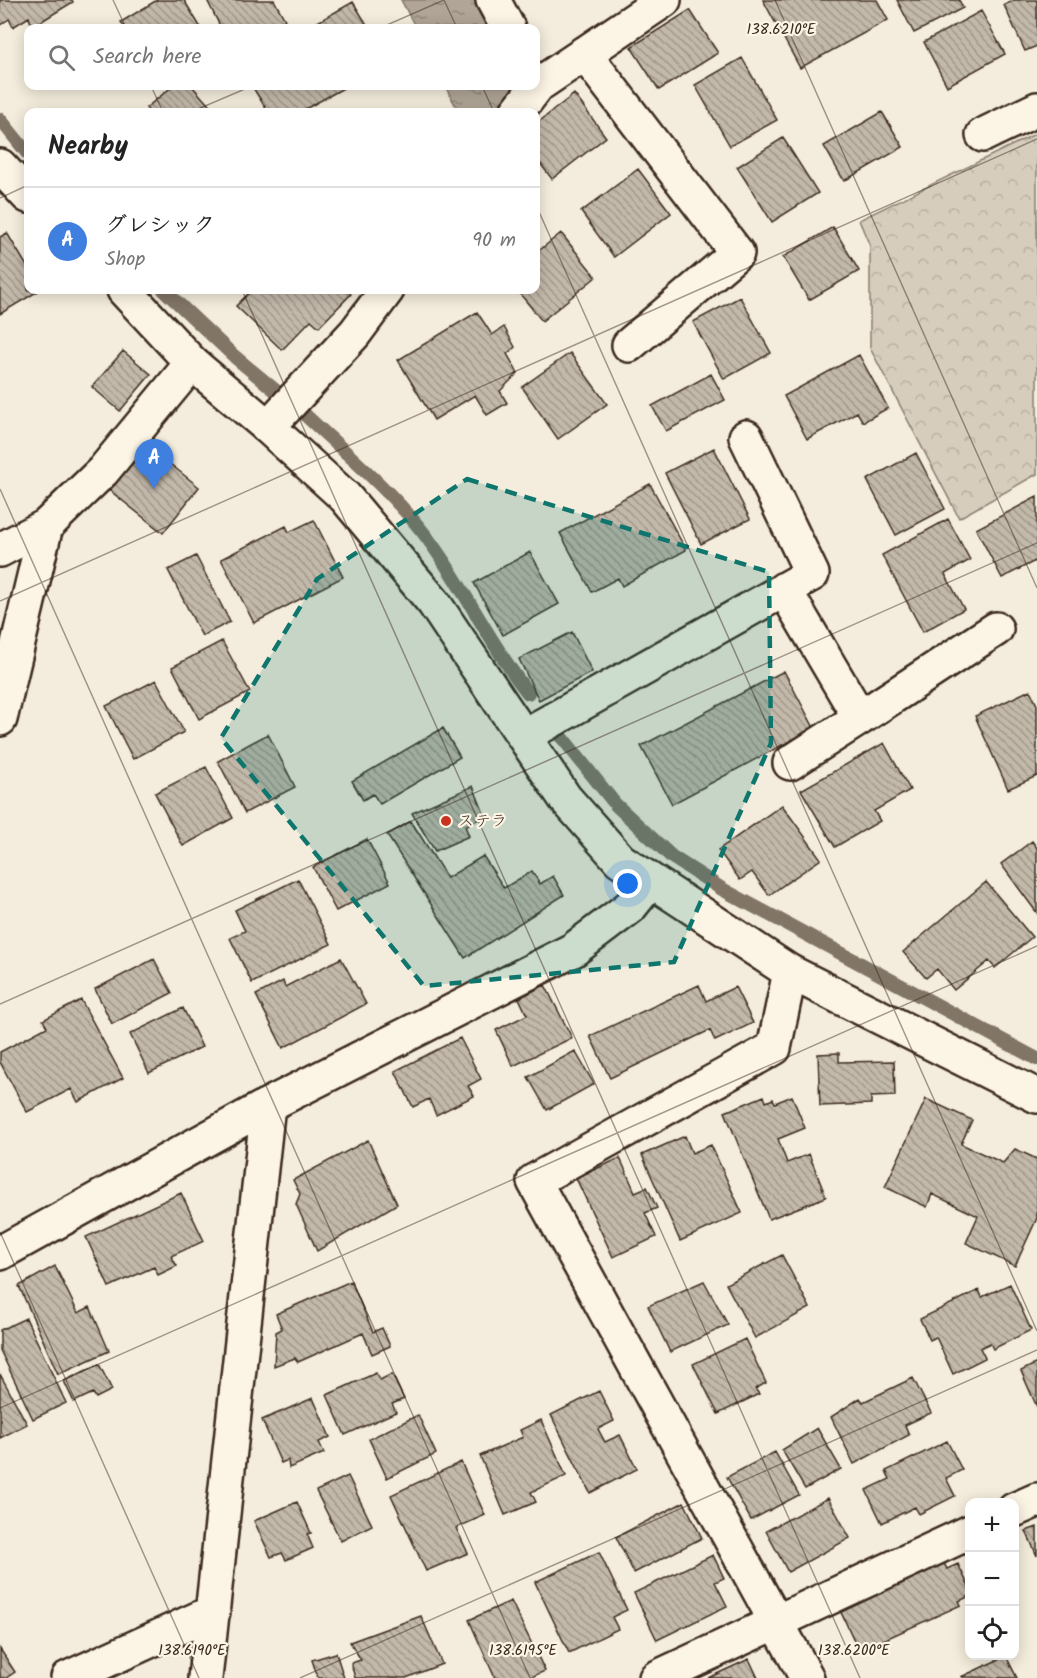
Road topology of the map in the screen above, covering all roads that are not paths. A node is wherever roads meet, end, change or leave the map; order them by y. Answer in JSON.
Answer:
{"nodes":[{"id":1,"x":493,"y":0,"type":"edge"},
{"id":2,"x":664,"y":0,"type":"edge"},
{"id":3,"x":506,"y":24,"type":"edge"},
{"id":4,"x":598,"y":45,"type":"junction"},
{"id":5,"x":540,"y":80,"type":"edge"},
{"id":6,"x":532,"y":90,"type":"edge"},
{"id":7,"x":520,"y":108,"type":"edge"},
{"id":8,"x":1037,"y":109,"type":"edge"},
{"id":9,"x":983,"y":135,"type":"dead end"},
{"id":10,"x":0,"y":166,"type":"edge"},
{"id":11,"x":24,"y":192,"type":"edge"},
{"id":12,"x":128,"y":294,"type":"edge"},
{"id":13,"x":384,"y":294,"type":"edge"},
{"id":14,"x":628,"y":345,"type":"dead end"},
{"id":15,"x":192,"y":363,"type":"junction"},
{"id":16,"x":268,"y":427,"type":"junction"},
{"id":17,"x":746,"y":437,"type":"dead end"},
{"id":18,"x":46,"y":526,"type":"junction"},
{"id":19,"x":0,"y":550,"type":"edge"},
{"id":20,"x":784,"y":589,"type":"junction"},
{"id":21,"x":996,"y":629,"type":"dead end"},
{"id":22,"x":860,"y":718,"type":"junction"},
{"id":23,"x":0,"y":719,"type":"edge"},
{"id":24,"x":524,"y":736,"type":"junction"},
{"id":25,"x":790,"y":763,"type":"dead end"},
{"id":26,"x":651,"y":881,"type":"junction"},
{"id":27,"x":790,"y":972,"type":"junction"},
{"id":28,"x":1037,"y":1096,"type":"edge"},
{"id":29,"x":268,"y":1104,"type":"junction"},
{"id":30,"x":0,"y":1252,"type":"edge"},
{"id":31,"x":1037,"y":1500,"type":"edge"},
{"id":32,"x":1019,"y":1508,"type":"edge"},
{"id":33,"x":965,"y":1534,"type":"edge"},
{"id":34,"x":213,"y":1612,"type":"junction"},
{"id":35,"x":777,"y":1623,"type":"junction"},
{"id":36,"x":69,"y":1678,"type":"edge"},
{"id":37,"x":205,"y":1678,"type":"edge"},
{"id":38,"x":656,"y":1678,"type":"edge"},
{"id":39,"x":807,"y":1678,"type":"edge"}],
"edges":[{"from":1,"to":3,"type":"street"},
{"from":2,"to":4,"type":"street"},
{"from":4,"to":5,"type":"street"},
{"from":4,"to":14,"type":"street"},
{"from":6,"to":7,"type":"street"},
{"from":8,"to":9,"type":"street"},
{"from":10,"to":11,"type":"street"},
{"from":12,"to":15,"type":"street"},
{"from":13,"to":16,"type":"street"},
{"from":15,"to":16,"type":"street"},
{"from":15,"to":18,"type":"street"},
{"from":16,"to":24,"type":"street"},
{"from":17,"to":20,"type":"street"},
{"from":18,"to":19,"type":"street"},
{"from":18,"to":23,"type":"street"},
{"from":20,"to":22,"type":"street"},
{"from":20,"to":24,"type":"street"},
{"from":21,"to":22,"type":"street"},
{"from":22,"to":25,"type":"street"},
{"from":24,"to":26,"type":"street"},
{"from":26,"to":27,"type":"street"},
{"from":26,"to":29,"type":"street"},
{"from":27,"to":28,"type":"street"},
{"from":27,"to":35,"type":"street"},
{"from":29,"to":30,"type":"street"},
{"from":29,"to":34,"type":"street"},
{"from":31,"to":32,"type":"street"},
{"from":33,"to":35,"type":"street"},
{"from":34,"to":36,"type":"street"},
{"from":34,"to":37,"type":"street"},
{"from":35,"to":38,"type":"street"},
{"from":35,"to":39,"type":"street"}]}
